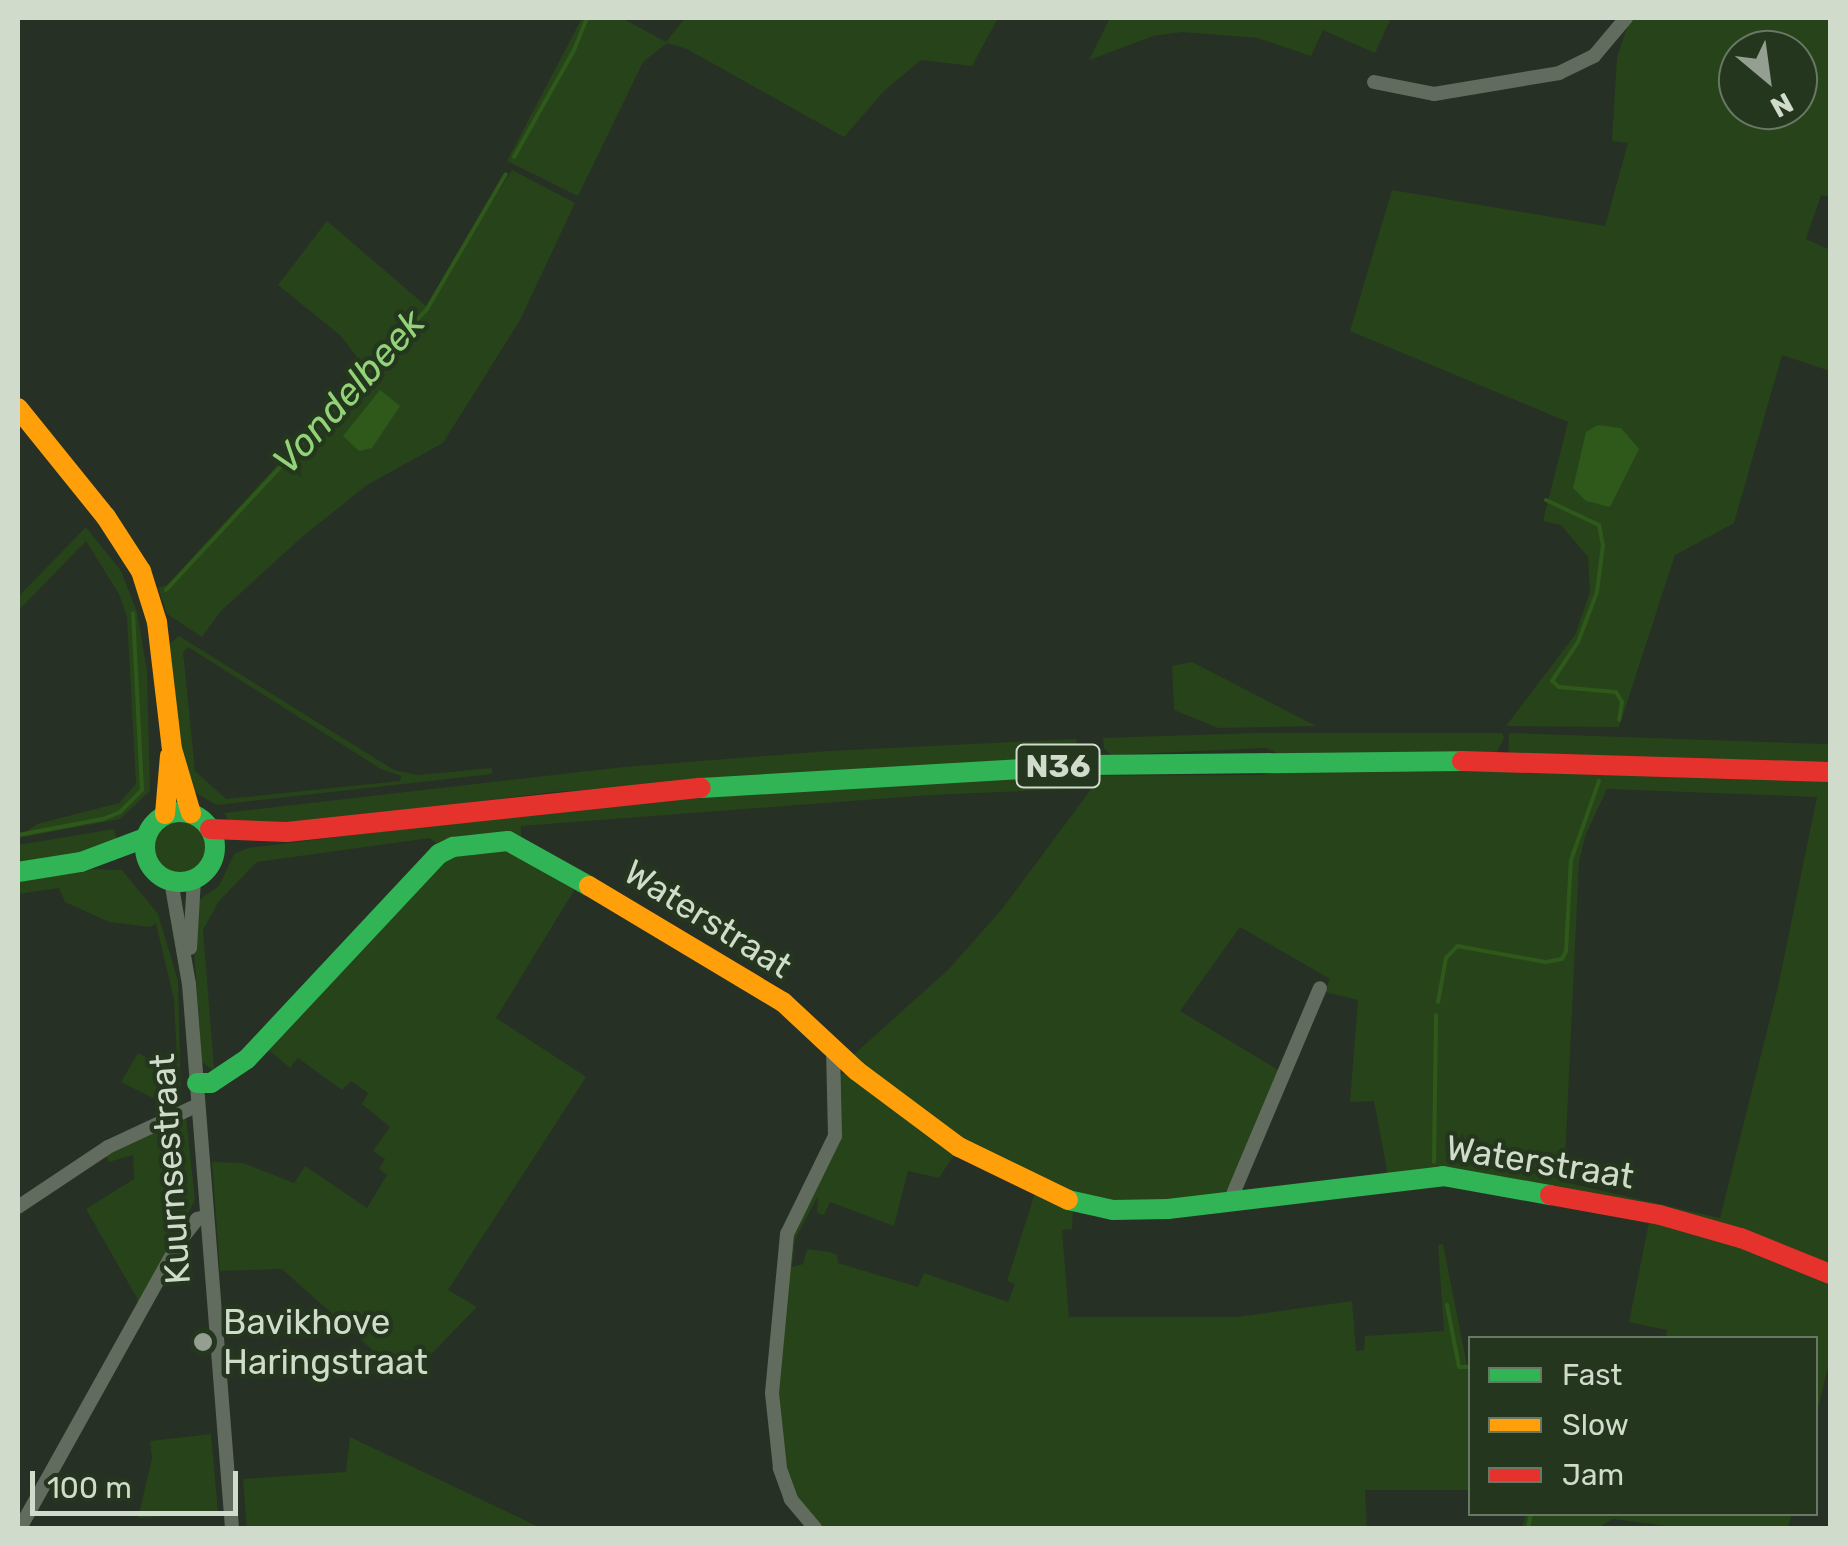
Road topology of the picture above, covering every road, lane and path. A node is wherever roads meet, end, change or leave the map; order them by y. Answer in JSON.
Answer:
{"nodes":[{"id":1,"x":1626,"y":18,"type":"edge"},
{"id":2,"x":1374,"y":82,"type":"dead end"},
{"id":3,"x":18,"y":408,"type":"edge"},
{"id":4,"x":172,"y":749,"type":"junction"},
{"id":5,"x":1830,"y":772,"type":"edge"},
{"id":6,"x":190,"y":813,"type":"junction"},
{"id":7,"x":165,"y":814,"type":"junction"},
{"id":8,"x":210,"y":828,"type":"junction"},
{"id":9,"x":287,"y":832,"type":"junction"},
{"id":10,"x":145,"y":838,"type":"junction"},
{"id":11,"x":81,"y":862,"type":"junction"},
{"id":12,"x":212,"y":862,"type":"junction"},
{"id":13,"x":148,"y":864,"type":"junction"},
{"id":14,"x":18,"y":872,"type":"edge"},
{"id":15,"x":194,"y":880,"type":"junction"},
{"id":16,"x":171,"y":882,"type":"junction"},
{"id":17,"x":189,"y":984,"type":"junction"},
{"id":18,"x":1320,"y":988,"type":"dead end"},
{"id":19,"x":833,"y":1051,"type":"junction"},
{"id":20,"x":198,"y":1094,"type":"junction"},
{"id":21,"x":1230,"y":1200,"type":"junction"},
{"id":22,"x":18,"y":1206,"type":"edge"},
{"id":23,"x":205,"y":1217,"type":"junction"},
{"id":24,"x":1830,"y":1274,"type":"edge"},
{"id":25,"x":20,"y":1528,"type":"edge"},
{"id":26,"x":232,"y":1528,"type":"edge"},
{"id":27,"x":814,"y":1528,"type":"edge"}],
"edges":[{"from":1,"to":2,"type":"street"},
{"from":3,"to":4,"type":"street"},
{"from":4,"to":6,"type":"street"},
{"from":4,"to":7,"type":"street"},
{"from":5,"to":9,"type":"street","number":"N36"},
{"from":6,"to":7,"type":"street"},
{"from":6,"to":8,"type":"street"},
{"from":7,"to":10,"type":"street"},
{"from":8,"to":9,"type":"street","number":"N36"},
{"from":8,"to":12,"type":"street"},
{"from":9,"to":12,"type":"street","number":"N36"},
{"from":10,"to":11,"type":"street"},
{"from":10,"to":13,"type":"street"},
{"from":11,"to":13,"type":"street"},
{"from":11,"to":14,"type":"street"},
{"from":12,"to":15,"type":"street","number":"N36"},
{"from":13,"to":16,"type":"street"},
{"from":15,"to":16,"type":"street"},
{"from":15,"to":17,"type":"street","name":"Kuurnsestraat"},
{"from":16,"to":17,"type":"street","name":"Kuurnsestraat"},
{"from":17,"to":20,"type":"street","name":"Kuurnsestraat"},
{"from":18,"to":21,"type":"street"},
{"from":19,"to":20,"type":"street","name":"Waterstraat"},
{"from":19,"to":21,"type":"street","name":"Waterstraat"},
{"from":19,"to":27,"type":"street"},
{"from":20,"to":22,"type":"street"},
{"from":20,"to":23,"type":"street","name":"Kuurnsestraat"},
{"from":21,"to":24,"type":"street","name":"Waterstraat"},
{"from":23,"to":25,"type":"street"},
{"from":23,"to":26,"type":"street","name":"Kuurnsestraat"}]}
